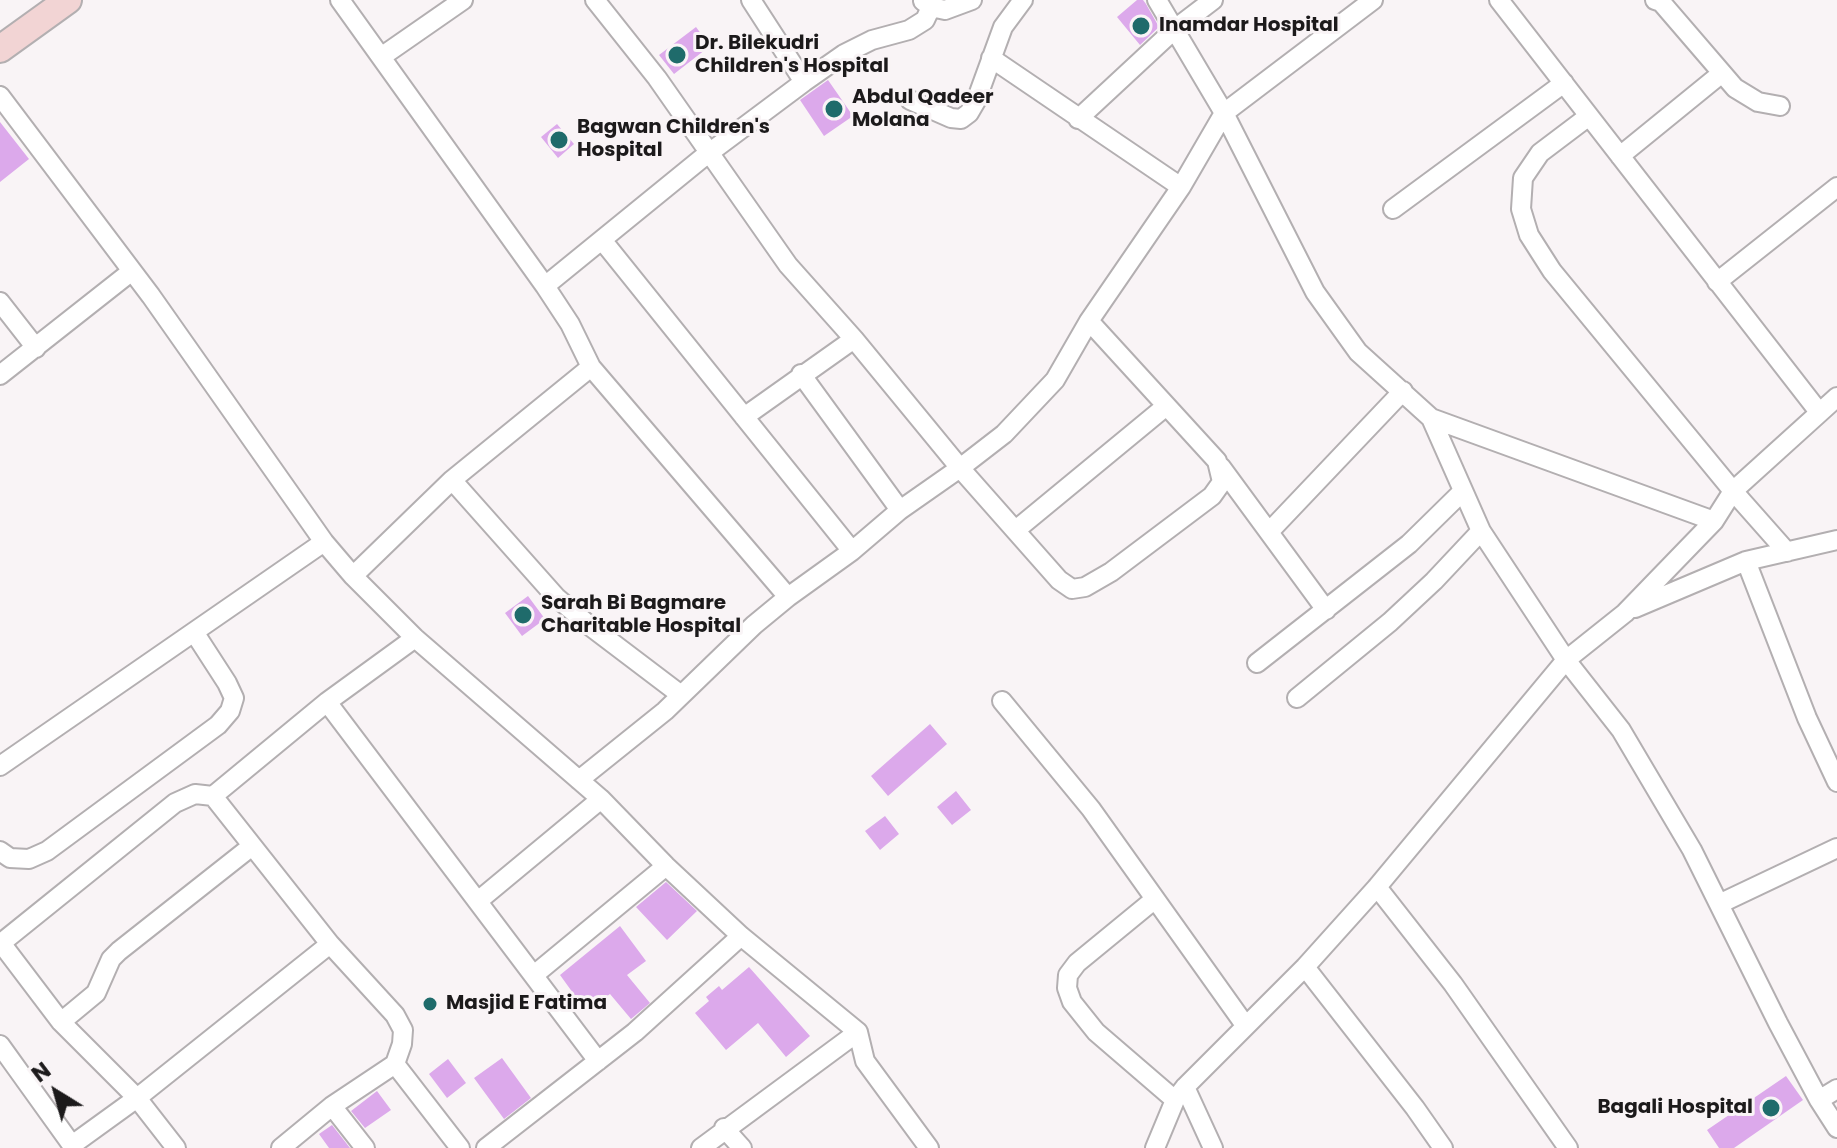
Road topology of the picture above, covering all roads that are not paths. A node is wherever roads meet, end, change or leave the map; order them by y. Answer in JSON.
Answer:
{"nodes":[{"id":1,"x":68,"y":0,"type":"edge"},
{"id":2,"x":340,"y":0,"type":"edge"},
{"id":3,"x":463,"y":0,"type":"edge"},
{"id":4,"x":595,"y":0,"type":"edge"},
{"id":5,"x":751,"y":0,"type":"edge"},
{"id":6,"x":972,"y":0,"type":"edge"},
{"id":7,"x":1023,"y":0,"type":"edge"},
{"id":8,"x":1157,"y":0,"type":"edge"},
{"id":9,"x":1213,"y":0,"type":"edge"},
{"id":10,"x":1373,"y":0,"type":"edge"},
{"id":11,"x":1499,"y":0,"type":"edge"},
{"id":12,"x":1655,"y":0,"type":"edge"},
{"id":13,"x":926,"y":4,"type":"edge"},
{"id":14,"x":1175,"y":29,"type":"junction"},
{"id":15,"x":0,"y":49,"type":"edge"},
{"id":16,"x":381,"y":57,"type":"junction"},
{"id":17,"x":991,"y":58,"type":"junction"},
{"id":18,"x":1722,"y":73,"type":"junction"},
{"id":19,"x":804,"y":82,"type":"junction"},
{"id":20,"x":1564,"y":83,"type":"junction"},
{"id":21,"x":0,"y":96,"type":"edge"},
{"id":22,"x":910,"y":100,"type":"dead end"},
{"id":23,"x":1780,"y":106,"type":"dead end"},
{"id":24,"x":1224,"y":113,"type":"junction"},
{"id":25,"x":1589,"y":116,"type":"junction"},
{"id":26,"x":1078,"y":119,"type":"junction"},
{"id":27,"x":709,"y":153,"type":"junction"},
{"id":28,"x":1620,"y":156,"type":"junction"},
{"id":29,"x":1181,"y":187,"type":"junction"},
{"id":30,"x":1837,"y":187,"type":"edge"},
{"id":31,"x":1393,"y":209,"type":"dead end"},
{"id":32,"x":602,"y":240,"type":"junction"},
{"id":33,"x":132,"y":271,"type":"junction"},
{"id":34,"x":1717,"y":282,"type":"junction"},
{"id":35,"x":545,"y":286,"type":"junction"},
{"id":36,"x":0,"y":302,"type":"edge"},
{"id":37,"x":1089,"y":321,"type":"junction"},
{"id":38,"x":854,"y":339,"type":"junction"},
{"id":39,"x":36,"y":348,"type":"junction"},
{"id":40,"x":591,"y":367,"type":"junction"},
{"id":41,"x":801,"y":374,"type":"junction"},
{"id":42,"x":0,"y":375,"type":"edge"},
{"id":43,"x":1403,"y":391,"type":"junction"},
{"id":44,"x":1837,"y":397,"type":"edge"},
{"id":45,"x":1165,"y":407,"type":"junction"},
{"id":46,"x":1819,"y":412,"type":"junction"},
{"id":47,"x":744,"y":417,"type":"junction"},
{"id":48,"x":1431,"y":418,"type":"junction"},
{"id":49,"x":1217,"y":461,"type":"junction"},
{"id":50,"x":960,"y":468,"type":"junction"},
{"id":51,"x":452,"y":480,"type":"junction"},
{"id":52,"x":1463,"y":491,"type":"junction"},
{"id":53,"x":1733,"y":491,"type":"junction"},
{"id":54,"x":900,"y":510,"type":"junction"},
{"id":55,"x":1714,"y":521,"type":"junction"},
{"id":56,"x":1017,"y":529,"type":"junction"},
{"id":57,"x":1481,"y":531,"type":"junction"},
{"id":58,"x":1269,"y":532,"type":"junction"},
{"id":59,"x":1837,"y":540,"type":"edge"},
{"id":60,"x":324,"y":542,"type":"junction"},
{"id":61,"x":852,"y":551,"type":"junction"},
{"id":62,"x":1787,"y":552,"type":"junction"},
{"id":63,"x":1746,"y":561,"type":"junction"},
{"id":64,"x":353,"y":576,"type":"junction"},
{"id":65,"x":788,"y":597,"type":"junction"},
{"id":66,"x":1326,"y":610,"type":"junction"},
{"id":67,"x":1625,"y":613,"type":"junction"},
{"id":68,"x":194,"y":632,"type":"junction"},
{"id":69,"x":415,"y":638,"type":"junction"},
{"id":70,"x":1566,"y":660,"type":"junction"},
{"id":71,"x":1257,"y":663,"type":"dead end"},
{"id":72,"x":681,"y":695,"type":"junction"},
{"id":73,"x":1297,"y":698,"type":"dead end"},
{"id":74,"x":1002,"y":701,"type":"dead end"},
{"id":75,"x":327,"y":702,"type":"junction"},
{"id":76,"x":0,"y":766,"type":"edge"},
{"id":77,"x":579,"y":780,"type":"junction"},
{"id":78,"x":1837,"y":782,"type":"edge"},
{"id":79,"x":213,"y":796,"type":"junction"},
{"id":80,"x":601,"y":799,"type":"junction"},
{"id":81,"x":252,"y":846,"type":"junction"},
{"id":82,"x":1837,"y":848,"type":"edge"},
{"id":83,"x":5,"y":859,"type":"edge"},
{"id":84,"x":666,"y":866,"type":"junction"},
{"id":85,"x":1377,"y":887,"type":"junction"},
{"id":86,"x":1155,"y":899,"type":"junction"},
{"id":87,"x":478,"y":901,"type":"junction"},
{"id":88,"x":1719,"y":904,"type":"junction"},
{"id":89,"x":741,"y":936,"type":"junction"},
{"id":90,"x":0,"y":944,"type":"edge"},
{"id":91,"x":330,"y":944,"type":"junction"},
{"id":92,"x":1305,"y":967,"type":"junction"},
{"id":93,"x":534,"y":975,"type":"junction"},
{"id":94,"x":61,"y":1022,"type":"junction"},
{"id":95,"x":1245,"y":1025,"type":"junction"},
{"id":96,"x":858,"y":1032,"type":"junction"},
{"id":97,"x":0,"y":1045,"type":"edge"},
{"id":98,"x":598,"y":1061,"type":"junction"},
{"id":99,"x":395,"y":1064,"type":"junction"},
{"id":100,"x":1837,"y":1089,"type":"edge"},
{"id":101,"x":1180,"y":1094,"type":"junction"},
{"id":102,"x":137,"y":1098,"type":"junction"},
{"id":103,"x":1819,"y":1100,"type":"junction"},
{"id":104,"x":332,"y":1106,"type":"junction"},
{"id":105,"x":724,"y":1128,"type":"junction"},
{"id":106,"x":1837,"y":1128,"type":"edge"},
{"id":107,"x":73,"y":1146,"type":"edge"},
{"id":108,"x":176,"y":1148,"type":"edge"},
{"id":109,"x":281,"y":1148,"type":"edge"},
{"id":110,"x":365,"y":1148,"type":"edge"},
{"id":111,"x":460,"y":1148,"type":"edge"},
{"id":112,"x":486,"y":1148,"type":"edge"},
{"id":113,"x":701,"y":1148,"type":"edge"},
{"id":114,"x":742,"y":1148,"type":"edge"},
{"id":115,"x":929,"y":1148,"type":"edge"},
{"id":116,"x":1155,"y":1148,"type":"edge"},
{"id":117,"x":1213,"y":1148,"type":"edge"},
{"id":118,"x":1443,"y":1148,"type":"edge"},
{"id":119,"x":1568,"y":1148,"type":"edge"}],
"edges":[{"from":1,"to":15,"type":"street"},
{"from":2,"to":16,"type":"street"},
{"from":3,"to":16,"type":"street"},
{"from":4,"to":27,"type":"street"},
{"from":5,"to":19,"type":"street"},
{"from":6,"to":13,"type":"street"},
{"from":7,"to":17,"type":"street"},
{"from":8,"to":14,"type":"street"},
{"from":9,"to":14,"type":"street"},
{"from":10,"to":24,"type":"street"},
{"from":11,"to":20,"type":"street"},
{"from":12,"to":18,"type":"street"},
{"from":13,"to":19,"type":"street"},
{"from":14,"to":24,"type":"street"},
{"from":14,"to":26,"type":"street"},
{"from":16,"to":35,"type":"street"},
{"from":17,"to":22,"type":"street"},
{"from":17,"to":26,"type":"street"},
{"from":18,"to":23,"type":"street"},
{"from":18,"to":28,"type":"street"},
{"from":19,"to":27,"type":"street"},
{"from":20,"to":25,"type":"street"},
{"from":20,"to":31,"type":"street"},
{"from":21,"to":33,"type":"street"},
{"from":24,"to":29,"type":"street"},
{"from":24,"to":43,"type":"street"},
{"from":25,"to":28,"type":"street"},
{"from":25,"to":53,"type":"street"},
{"from":26,"to":29,"type":"street"},
{"from":27,"to":32,"type":"street"},
{"from":27,"to":38,"type":"street"},
{"from":28,"to":34,"type":"street"},
{"from":29,"to":37,"type":"street"},
{"from":30,"to":34,"type":"street"},
{"from":32,"to":35,"type":"street"},
{"from":32,"to":47,"type":"street"},
{"from":33,"to":39,"type":"street"},
{"from":33,"to":60,"type":"street"},
{"from":34,"to":46,"type":"street"},
{"from":35,"to":40,"type":"street"},
{"from":36,"to":39,"type":"street"},
{"from":37,"to":45,"type":"street"},
{"from":37,"to":50,"type":"street"},
{"from":38,"to":41,"type":"street"},
{"from":38,"to":50,"type":"street"},
{"from":39,"to":42,"type":"street"},
{"from":40,"to":51,"type":"street"},
{"from":40,"to":65,"type":"street"},
{"from":41,"to":47,"type":"street"},
{"from":41,"to":54,"type":"street"},
{"from":43,"to":48,"type":"street"},
{"from":43,"to":58,"type":"street"},
{"from":44,"to":46,"type":"street"},
{"from":45,"to":49,"type":"street"},
{"from":45,"to":56,"type":"street"},
{"from":46,"to":53,"type":"street"},
{"from":47,"to":61,"type":"street"},
{"from":48,"to":52,"type":"street"},
{"from":48,"to":55,"type":"street"},
{"from":49,"to":56,"type":"street"},
{"from":49,"to":58,"type":"street"},
{"from":50,"to":54,"type":"street"},
{"from":50,"to":56,"type":"street"},
{"from":51,"to":64,"type":"street"},
{"from":51,"to":72,"type":"street"},
{"from":52,"to":57,"type":"street"},
{"from":52,"to":66,"type":"street"},
{"from":53,"to":55,"type":"street"},
{"from":53,"to":62,"type":"street"},
{"from":54,"to":61,"type":"street"},
{"from":55,"to":67,"type":"street"},
{"from":57,"to":70,"type":"street"},
{"from":57,"to":73,"type":"street"},
{"from":58,"to":66,"type":"street"},
{"from":59,"to":62,"type":"street"},
{"from":60,"to":64,"type":"street"},
{"from":60,"to":68,"type":"street"},
{"from":61,"to":65,"type":"street"},
{"from":62,"to":63,"type":"street"},
{"from":63,"to":67,"type":"street"},
{"from":63,"to":78,"type":"street"},
{"from":64,"to":69,"type":"street"},
{"from":65,"to":72,"type":"street"},
{"from":66,"to":71,"type":"street"},
{"from":67,"to":70,"type":"street"},
{"from":68,"to":76,"type":"street"},
{"from":68,"to":83,"type":"street"},
{"from":69,"to":75,"type":"street"},
{"from":69,"to":77,"type":"street"},
{"from":70,"to":85,"type":"street"},
{"from":70,"to":88,"type":"street"},
{"from":72,"to":77,"type":"street"},
{"from":74,"to":86,"type":"street"},
{"from":75,"to":79,"type":"street"},
{"from":75,"to":87,"type":"street"},
{"from":77,"to":80,"type":"street"},
{"from":79,"to":81,"type":"street"},
{"from":79,"to":90,"type":"street"},
{"from":80,"to":84,"type":"street"},
{"from":80,"to":87,"type":"street"},
{"from":81,"to":91,"type":"street"},
{"from":81,"to":94,"type":"street"},
{"from":82,"to":88,"type":"street"},
{"from":84,"to":89,"type":"street"},
{"from":84,"to":93,"type":"street"},
{"from":85,"to":92,"type":"street"},
{"from":85,"to":119,"type":"street"},
{"from":86,"to":95,"type":"street"},
{"from":86,"to":101,"type":"street"},
{"from":87,"to":93,"type":"street"},
{"from":88,"to":103,"type":"street"},
{"from":89,"to":96,"type":"street"},
{"from":89,"to":98,"type":"street"},
{"from":90,"to":94,"type":"street"},
{"from":91,"to":99,"type":"street"},
{"from":91,"to":102,"type":"street"},
{"from":92,"to":95,"type":"street"},
{"from":92,"to":118,"type":"street"},
{"from":93,"to":98,"type":"street"},
{"from":94,"to":102,"type":"street"},
{"from":95,"to":101,"type":"street"},
{"from":96,"to":105,"type":"street"},
{"from":96,"to":115,"type":"street"},
{"from":97,"to":107,"type":"street"},
{"from":98,"to":112,"type":"street"},
{"from":99,"to":104,"type":"street"},
{"from":99,"to":111,"type":"street"},
{"from":100,"to":103,"type":"street"},
{"from":101,"to":116,"type":"street"},
{"from":101,"to":117,"type":"street"},
{"from":102,"to":107,"type":"street"},
{"from":102,"to":108,"type":"street"},
{"from":103,"to":106,"type":"street"},
{"from":104,"to":109,"type":"street"},
{"from":104,"to":110,"type":"street"},
{"from":105,"to":113,"type":"street"},
{"from":105,"to":114,"type":"street"}]}
